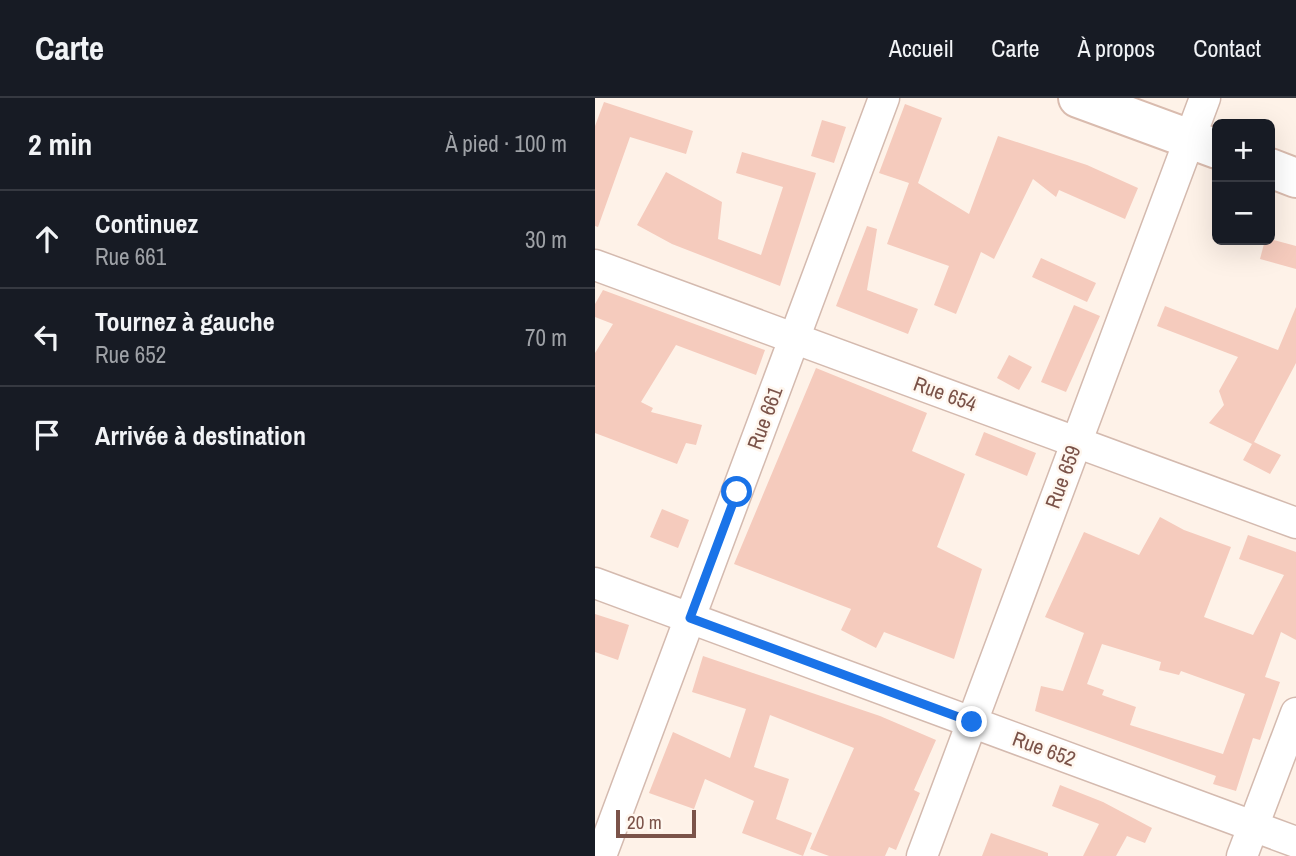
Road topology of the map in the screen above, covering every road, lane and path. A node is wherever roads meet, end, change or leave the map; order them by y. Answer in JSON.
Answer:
{"nodes":[{"id":1,"x":884,"y":98,"type":"edge"},
{"id":2,"x":1078,"y":98,"type":"edge"},
{"id":3,"x":1205,"y":98,"type":"edge"},
{"id":4,"x":1203,"y":144,"type":"edge"},
{"id":5,"x":1275,"y":170,"type":"edge"},
{"id":6,"x":1296,"y":178,"type":"edge"},
{"id":7,"x":595,"y":265,"type":"edge"},
{"id":8,"x":794,"y":338,"type":"junction"},
{"id":9,"x":1076,"y":442,"type":"junction"},
{"id":10,"x":1296,"y":523,"type":"edge"},
{"id":11,"x":595,"y":583,"type":"edge"},
{"id":12,"x":690,"y":618,"type":"junction"},
{"id":13,"x":1296,"y":713,"type":"edge"},
{"id":14,"x":972,"y":722,"type":"junction"},
{"id":15,"x":1254,"y":826,"type":"junction"},
{"id":16,"x":1296,"y":842,"type":"edge"},
{"id":17,"x":601,"y":856,"type":"edge"},
{"id":18,"x":922,"y":856,"type":"edge"},
{"id":19,"x":1243,"y":856,"type":"edge"}],
"edges":[{"from":1,"to":8,"type":"street","name":"Rue 661"},
{"from":2,"to":4,"type":"street"},
{"from":3,"to":4,"type":"street","name":"Rue 659"},
{"from":4,"to":9,"type":"street","name":"Rue 659"},
{"from":5,"to":6,"type":"street"},
{"from":7,"to":8,"type":"street","name":"Rue 654"},
{"from":8,"to":9,"type":"street","name":"Rue 654"},
{"from":8,"to":12,"type":"street","name":"Rue 661"},
{"from":9,"to":10,"type":"street","name":"Rue 654"},
{"from":9,"to":14,"type":"street","name":"Rue 659"},
{"from":11,"to":12,"type":"street","name":"Rue 652"},
{"from":12,"to":14,"type":"street","name":"Rue 652"},
{"from":12,"to":17,"type":"street","name":"Rue 661"},
{"from":13,"to":15,"type":"street"},
{"from":14,"to":15,"type":"street","name":"Rue 652"},
{"from":14,"to":18,"type":"street","name":"Rue 659"},
{"from":15,"to":16,"type":"street","name":"Rue 652"},
{"from":15,"to":19,"type":"street"}]}
